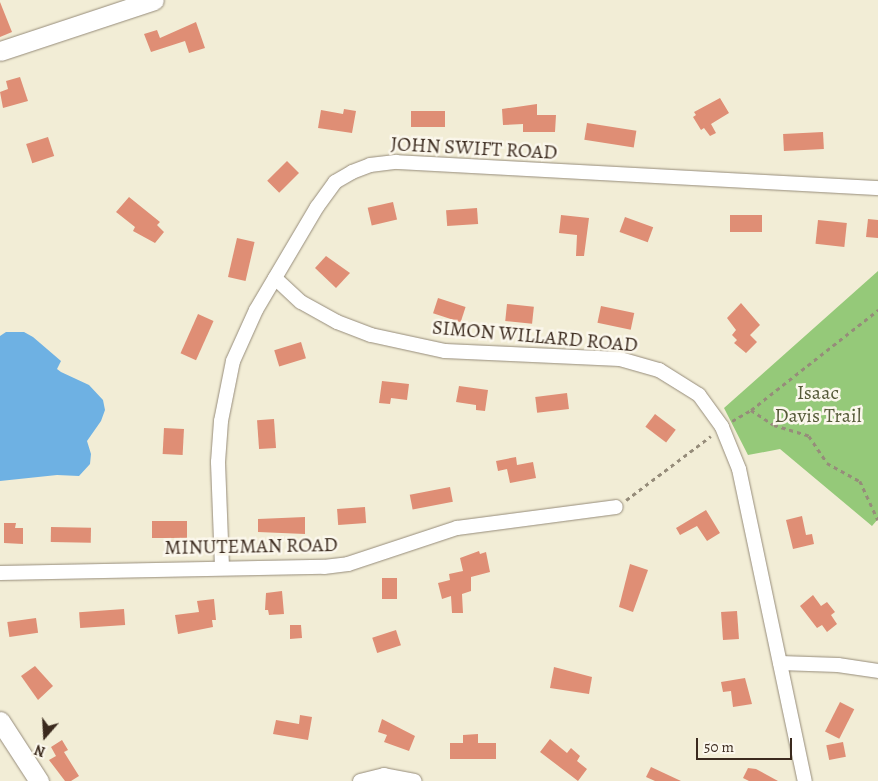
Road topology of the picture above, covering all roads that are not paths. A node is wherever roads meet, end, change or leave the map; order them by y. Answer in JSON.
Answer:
{"nodes":[{"id":1,"x":154,"y":0,"type":"edge"},
{"id":2,"x":0,"y":51,"type":"edge"},
{"id":3,"x":878,"y":188,"type":"edge"},
{"id":4,"x":275,"y":278,"type":"junction"},
{"id":5,"x":616,"y":506,"type":"road end"},
{"id":6,"x":222,"y":567,"type":"junction"},
{"id":7,"x":0,"y":573,"type":"edge"},
{"id":8,"x":780,"y":663,"type":"junction"},
{"id":9,"x":878,"y":671,"type":"edge"},
{"id":10,"x":3,"y":732,"type":"edge"},
{"id":11,"x":39,"y":781,"type":"edge"},
{"id":12,"x":360,"y":781,"type":"edge"},
{"id":13,"x":414,"y":781,"type":"edge"},
{"id":14,"x":805,"y":781,"type":"edge"}],
"edges":[{"from":1,"to":2,"type":"main road"},
{"from":3,"to":4,"type":"street","name":"JOHN SWIFT ROAD"},
{"from":4,"to":6,"type":"street","name":"JOHN SWIFT ROAD"},
{"from":4,"to":8,"type":"street","name":"SIMON WILLARD ROAD"},
{"from":5,"to":6,"type":"street","name":"MINUTEMAN ROAD"},
{"from":6,"to":7,"type":"street","name":"MINUTEMAN ROAD"},
{"from":8,"to":9,"type":"street"},
{"from":8,"to":14,"type":"street","name":"SIMON WILLARD ROAD"},
{"from":10,"to":11,"type":"main road"},
{"from":12,"to":13,"type":"street"}]}
